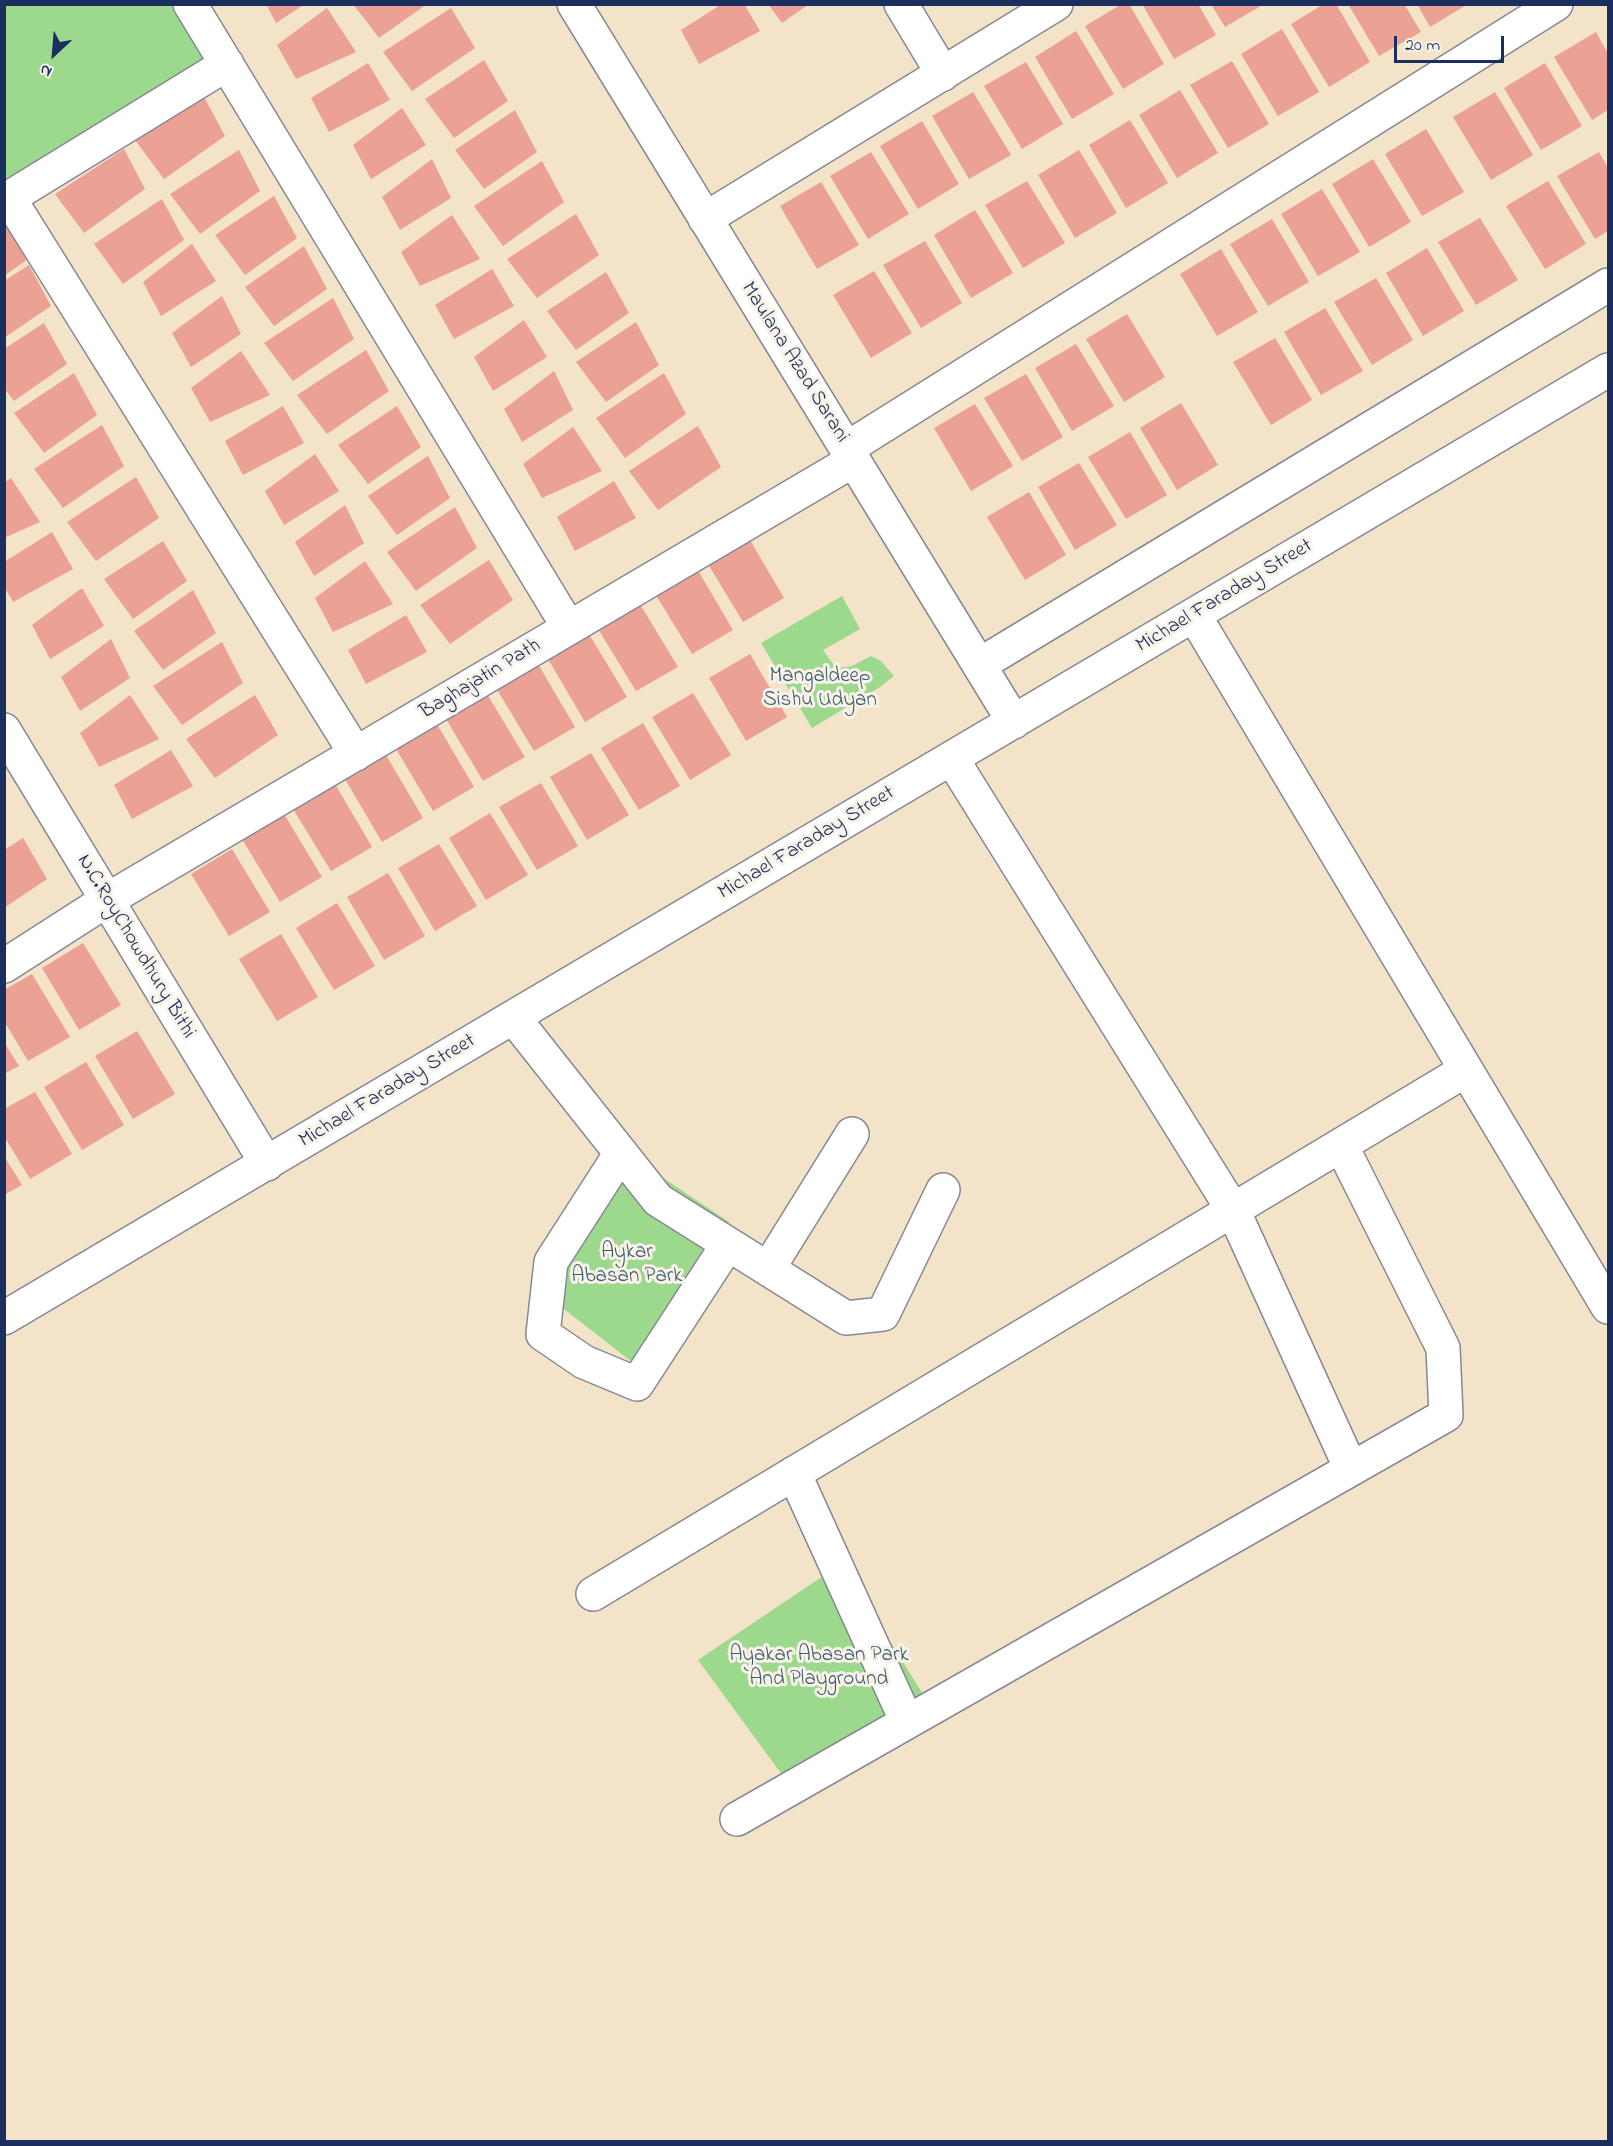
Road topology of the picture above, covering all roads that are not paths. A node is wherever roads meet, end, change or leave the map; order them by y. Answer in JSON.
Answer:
{"nodes":[{"id":1,"x":190,"y":4,"type":"edge"},
{"id":2,"x":574,"y":4,"type":"edge"},
{"id":3,"x":901,"y":4,"type":"edge"},
{"id":4,"x":1056,"y":4,"type":"edge"},
{"id":5,"x":1556,"y":4,"type":"edge"},
{"id":6,"x":226,"y":64,"type":"junction"},
{"id":7,"x":943,"y":74,"type":"junction"},
{"id":8,"x":7,"y":200,"type":"edge"},
{"id":9,"x":705,"y":219,"type":"junction"},
{"id":10,"x":1608,"y":285,"type":"edge"},
{"id":11,"x":1608,"y":370,"type":"edge"},
{"id":12,"x":850,"y":454,"type":"junction"},
{"id":13,"x":1194,"y":615,"type":"junction"},
{"id":14,"x":569,"y":628,"type":"junction"},
{"id":15,"x":979,"y":665,"type":"junction"},
{"id":16,"x":1014,"y":722,"type":"junction"},
{"id":17,"x":4,"y":730,"type":"edge"},
{"id":18,"x":356,"y":754,"type":"junction"},
{"id":19,"x":952,"y":759,"type":"junction"},
{"id":20,"x":107,"y":900,"type":"junction"},
{"id":21,"x":4,"y":966,"type":"edge"},
{"id":22,"x":513,"y":1017,"type":"junction"},
{"id":23,"x":1466,"y":1070,"type":"junction"},
{"id":24,"x":852,"y":1134,"type":"dead end"},
{"id":25,"x":1341,"y":1145,"type":"junction"},
{"id":26,"x":621,"y":1153,"type":"junction"},
{"id":27,"x":267,"y":1164,"type":"junction"},
{"id":28,"x":943,"y":1190,"type":"dead end"},
{"id":29,"x":1233,"y":1210,"type":"junction"},
{"id":30,"x":728,"y":1244,"type":"junction"},
{"id":31,"x":768,"y":1269,"type":"junction"},
{"id":32,"x":1608,"y":1307,"type":"edge"},
{"id":33,"x":4,"y":1318,"type":"edge"},
{"id":34,"x":1351,"y":1469,"type":"junction"},
{"id":35,"x":794,"y":1473,"type":"junction"},
{"id":36,"x":593,"y":1594,"type":"dead end"},
{"id":37,"x":906,"y":1722,"type":"junction"},
{"id":38,"x":738,"y":1819,"type":"dead end"}],
"edges":[{"from":1,"to":6,"type":"street"},
{"from":2,"to":9,"type":"street","name":"Maulana Azad Sarani"},
{"from":3,"to":7,"type":"street"},
{"from":4,"to":7,"type":"street"},
{"from":5,"to":12,"type":"street","name":"Baghajatin Path"},
{"from":6,"to":8,"type":"street"},
{"from":6,"to":14,"type":"street"},
{"from":7,"to":9,"type":"street"},
{"from":8,"to":18,"type":"street"},
{"from":9,"to":12,"type":"street","name":"Maulana Azad Sarani"},
{"from":10,"to":15,"type":"street"},
{"from":11,"to":13,"type":"street","name":"Michael Faraday Street"},
{"from":12,"to":14,"type":"street","name":"Baghajatin Path"},
{"from":12,"to":15,"type":"street","name":"Maulana Azad Sarani"},
{"from":13,"to":16,"type":"street","name":"Michael Faraday Street"},
{"from":13,"to":23,"type":"street"},
{"from":14,"to":18,"type":"street","name":"Baghajatin Path"},
{"from":15,"to":16,"type":"street","name":"Maulana Azad Sarani"},
{"from":16,"to":19,"type":"street","name":"Michael Faraday Street"},
{"from":17,"to":20,"type":"street","name":"N.C.RoyChowdhury Bithi"},
{"from":18,"to":20,"type":"street","name":"Baghajatin Path"},
{"from":19,"to":22,"type":"street","name":"Michael Faraday Street"},
{"from":19,"to":29,"type":"street"},
{"from":20,"to":21,"type":"street","name":"Baghajatin Path"},
{"from":20,"to":27,"type":"street","name":"N.C.RoyChowdhury Bithi"},
{"from":22,"to":26,"type":"street"},
{"from":22,"to":27,"type":"street","name":"Michael Faraday Street"},
{"from":23,"to":25,"type":"street"},
{"from":23,"to":32,"type":"street"},
{"from":24,"to":31,"type":"street"},
{"from":25,"to":29,"type":"street"},
{"from":25,"to":34,"type":"street"},
{"from":26,"to":30,"type":"street"},
{"from":26,"to":30,"type":"street"},
{"from":27,"to":33,"type":"street","name":"Michael Faraday Street"},
{"from":28,"to":31,"type":"street"},
{"from":29,"to":34,"type":"street"},
{"from":29,"to":35,"type":"street"},
{"from":30,"to":31,"type":"street"},
{"from":34,"to":37,"type":"street"},
{"from":35,"to":36,"type":"street"},
{"from":35,"to":37,"type":"street"},
{"from":37,"to":38,"type":"street"}]}
